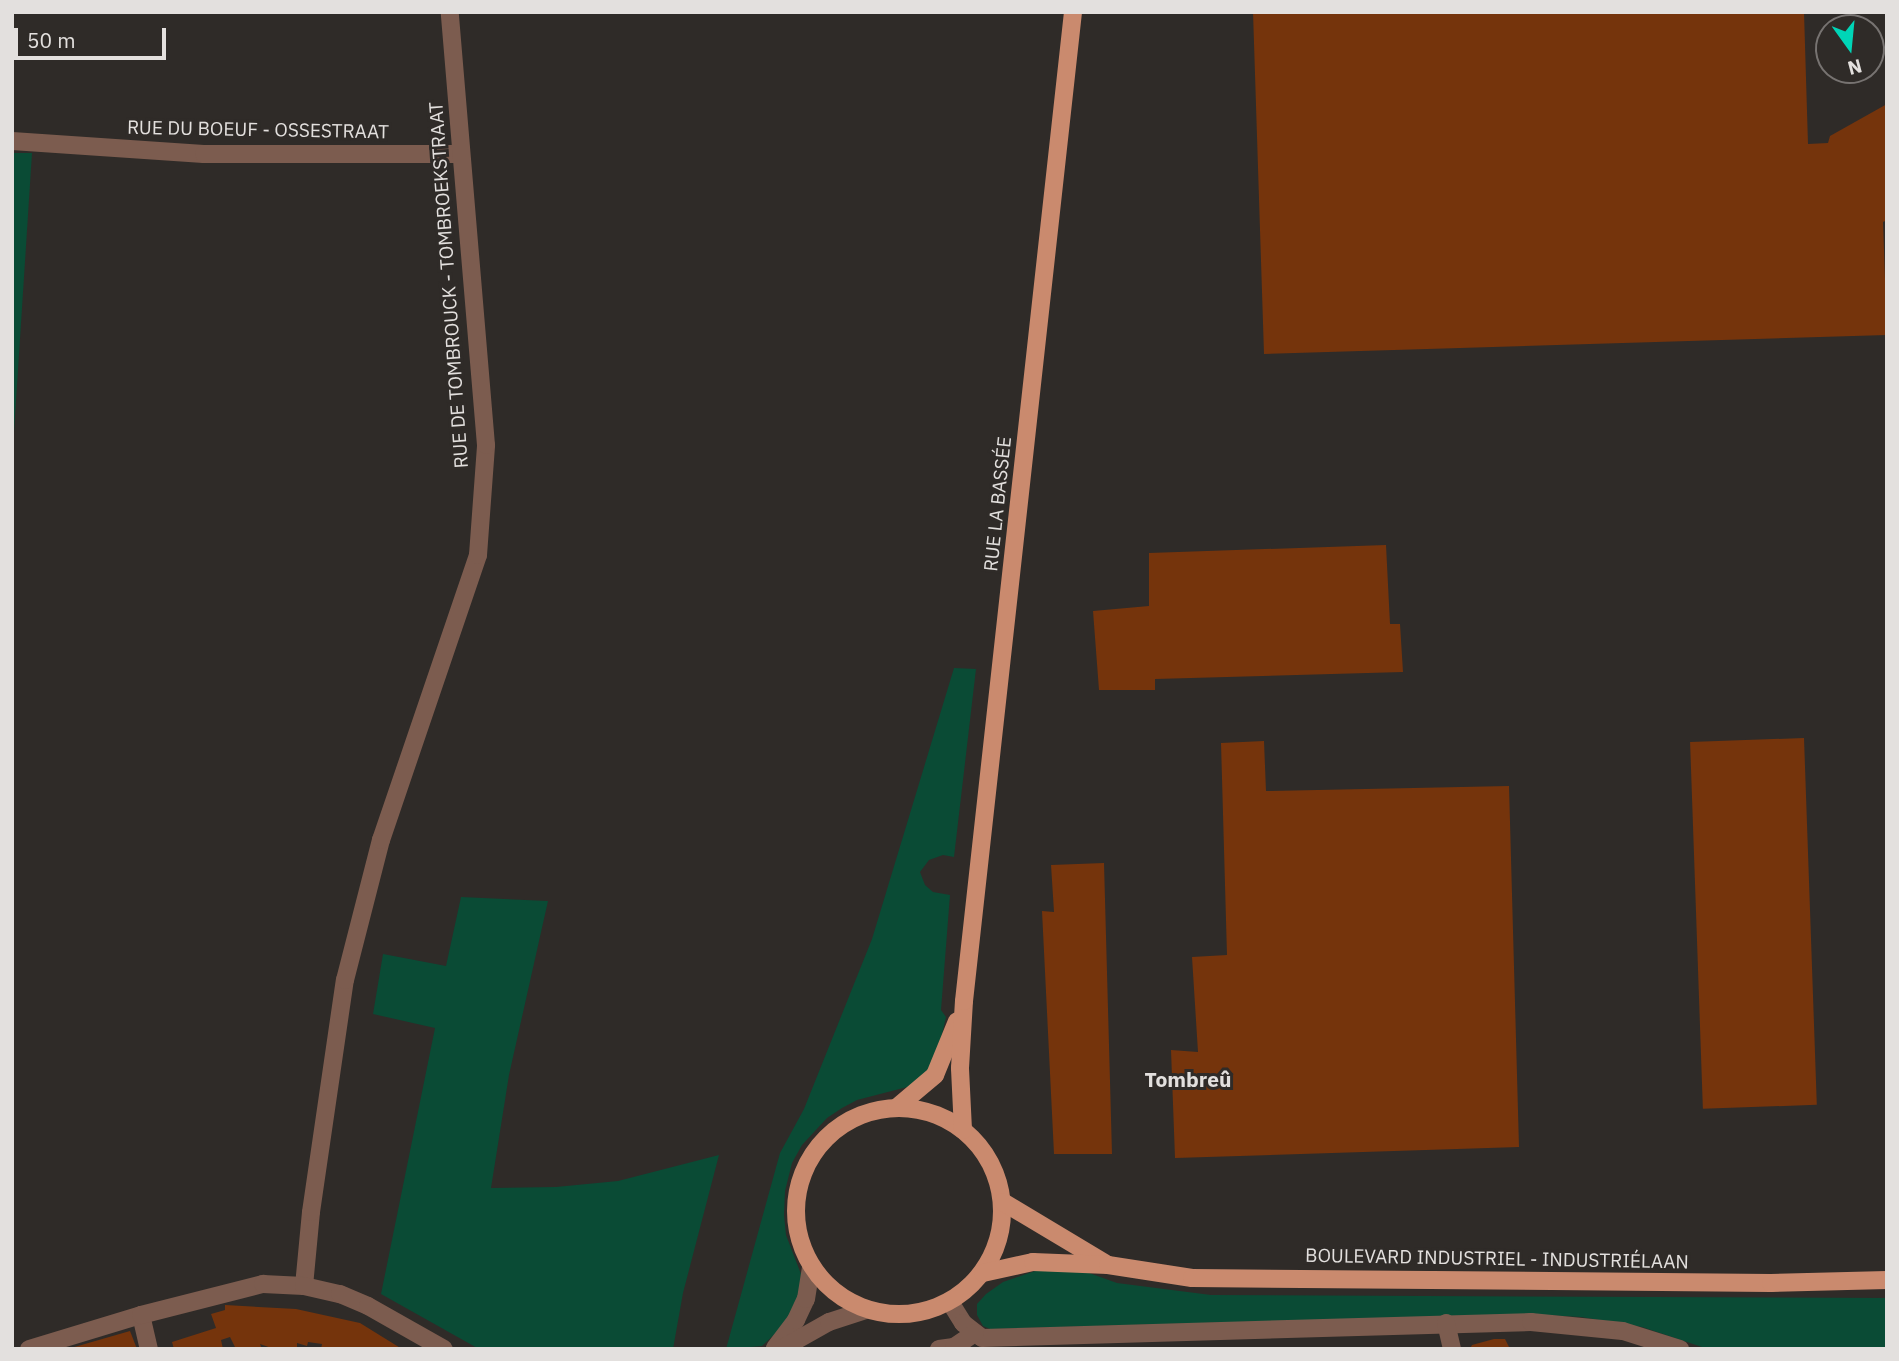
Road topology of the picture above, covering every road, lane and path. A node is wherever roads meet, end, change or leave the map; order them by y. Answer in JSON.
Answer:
{"nodes":[{"id":1,"x":450,"y":12,"type":"edge"},
{"id":2,"x":1073,"y":12,"type":"edge"},
{"id":3,"x":12,"y":141,"type":"edge"},
{"id":4,"x":460,"y":154,"type":"junction"},
{"id":5,"x":964,"y":1001,"type":"junction"},
{"id":6,"x":896,"y":1108,"type":"junction"},
{"id":7,"x":963,"y":1130,"type":"junction"},
{"id":8,"x":1003,"y":1202,"type":"junction"},
{"id":9,"x":1108,"y":1265,"type":"junction"},
{"id":10,"x":811,"y":1267,"type":"junction"},
{"id":11,"x":983,"y":1273,"type":"junction"},
{"id":12,"x":1887,"y":1280,"type":"edge"},
{"id":13,"x":304,"y":1286,"type":"junction"},
{"id":14,"x":950,"y":1302,"type":"junction"},
{"id":15,"x":865,"y":1310,"type":"junction"},
{"id":16,"x":141,"y":1315,"type":"junction"},
{"id":17,"x":1446,"y":1323,"type":"junction"},
{"id":18,"x":975,"y":1334,"type":"junction"},
{"id":19,"x":29,"y":1349,"type":"edge"},
{"id":20,"x":149,"y":1349,"type":"edge"},
{"id":21,"x":444,"y":1349,"type":"edge"},
{"id":22,"x":775,"y":1349,"type":"edge"},
{"id":23,"x":781,"y":1349,"type":"edge"},
{"id":24,"x":939,"y":1349,"type":"edge"},
{"id":25,"x":1452,"y":1349,"type":"edge"},
{"id":26,"x":1680,"y":1349,"type":"edge"}],
"edges":[{"from":1,"to":4,"type":"street","name":"RUE DE TOMBROUCK - TOMBROEKSTRAAT"},
{"from":2,"to":5,"type":"main road","name":"RUE LA BASSÉE"},
{"from":3,"to":4,"type":"street","name":"RUE DU BOEUF - OSSESTRAAT"},
{"from":4,"to":13,"type":"street","name":"RUE DE TOMBROUCK - TOMBROEKSTRAAT"},
{"from":5,"to":6,"type":"main road","name":"RUE LA BASSÉE"},
{"from":5,"to":7,"type":"main road","name":"RUE LA BASSÉE"},
{"from":6,"to":7,"type":"main road"},
{"from":6,"to":10,"type":"main road"},
{"from":7,"to":8,"type":"main road"},
{"from":8,"to":9,"type":"main road","name":"BOULEVARD INDUSTRIEL - INDUSTRIÉLAAN"},
{"from":8,"to":11,"type":"main road"},
{"from":9,"to":11,"type":"main road","name":"BOULEVARD INDUSTRIEL - INDUSTRIÉLAAN"},
{"from":9,"to":12,"type":"main road","name":"BOULEVARD INDUSTRIEL - INDUSTRIÉLAAN"},
{"from":10,"to":15,"type":"main road"},
{"from":10,"to":22,"type":"street"},
{"from":11,"to":14,"type":"main road"},
{"from":13,"to":16,"type":"street"},
{"from":13,"to":21,"type":"street"},
{"from":14,"to":15,"type":"main road"},
{"from":14,"to":18,"type":"street"},
{"from":15,"to":23,"type":"street"},
{"from":16,"to":19,"type":"street"},
{"from":16,"to":20,"type":"street"},
{"from":17,"to":18,"type":"street"},
{"from":17,"to":25,"type":"street"},
{"from":17,"to":26,"type":"street"},
{"from":18,"to":24,"type":"street"}]}
